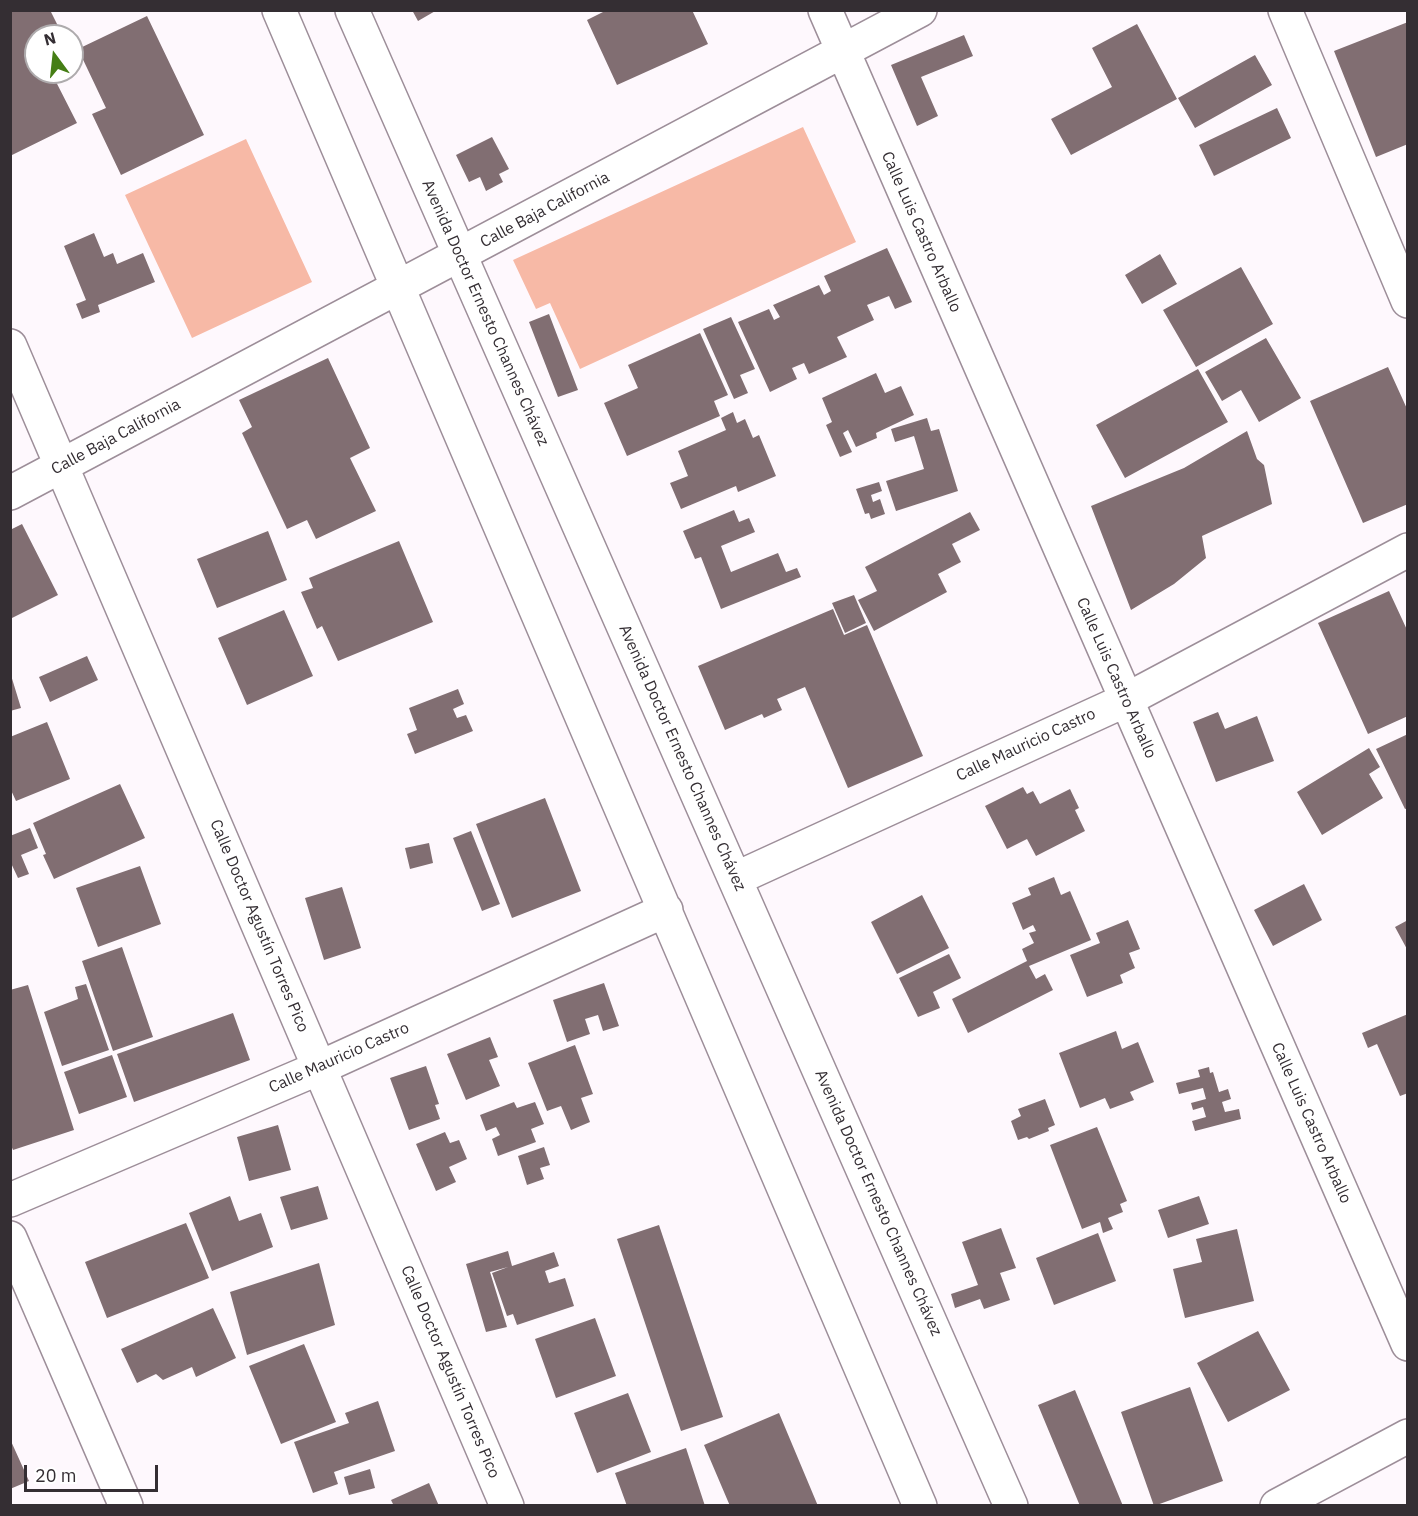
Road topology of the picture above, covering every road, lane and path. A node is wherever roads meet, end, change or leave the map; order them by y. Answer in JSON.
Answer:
{"nodes":[{"id":1,"x":279,"y":10,"type":"edge"},
{"id":2,"x":352,"y":10,"type":"edge"},
{"id":3,"x":825,"y":10,"type":"edge"},
{"id":4,"x":920,"y":10,"type":"edge"},
{"id":5,"x":1285,"y":10,"type":"edge"},
{"id":6,"x":843,"y":52,"type":"junction"},
{"id":7,"x":459,"y":255,"type":"junction"},
{"id":8,"x":399,"y":287,"type":"junction"},
{"id":9,"x":1407,"y":301,"type":"edge"},
{"id":10,"x":10,"y":346,"type":"edge"},
{"id":11,"x":62,"y":465,"type":"junction"},
{"id":12,"x":10,"y":493,"type":"edge"},
{"id":13,"x":1407,"y":550,"type":"edge"},
{"id":14,"x":1126,"y":700,"type":"junction"},
{"id":15,"x":735,"y":879,"type":"junction"},
{"id":16,"x":666,"y":910,"type":"junction"},
{"id":17,"x":319,"y":1068,"type":"junction"},
{"id":18,"x":10,"y":1200,"type":"edge"},
{"id":19,"x":10,"y":1238,"type":"edge"},
{"id":20,"x":1407,"y":1344,"type":"edge"},
{"id":21,"x":1407,"y":1436,"type":"edge"},
{"id":22,"x":126,"y":1506,"type":"edge"},
{"id":23,"x":507,"y":1506,"type":"edge"},
{"id":24,"x":920,"y":1506,"type":"edge"},
{"id":25,"x":1011,"y":1506,"type":"edge"},
{"id":26,"x":1277,"y":1506,"type":"edge"}],
"edges":[{"from":1,"to":8,"type":"street"},
{"from":2,"to":7,"type":"street","name":"Avenida Doctor Ernesto Channes Chávez"},
{"from":3,"to":6,"type":"street","name":"Calle Luis Castro Arballo"},
{"from":4,"to":6,"type":"street","name":"Calle Baja California"},
{"from":5,"to":9,"type":"street"},
{"from":6,"to":7,"type":"street","name":"Calle Baja California"},
{"from":6,"to":14,"type":"street","name":"Calle Luis Castro Arballo"},
{"from":7,"to":8,"type":"street","name":"Calle Baja California"},
{"from":7,"to":15,"type":"street","name":"Avenida Doctor Ernesto Channes Chávez"},
{"from":8,"to":11,"type":"street","name":"Calle Baja California"},
{"from":8,"to":16,"type":"street"},
{"from":10,"to":11,"type":"street","name":"Calle Doctor Agustín Torres Pico"},
{"from":11,"to":12,"type":"street","name":"Calle Baja California"},
{"from":11,"to":17,"type":"street","name":"Calle Doctor Agustín Torres Pico"},
{"from":13,"to":14,"type":"street","name":"Calle Mauricio Castro"},
{"from":14,"to":15,"type":"street","name":"Calle Mauricio Castro"},
{"from":14,"to":20,"type":"street","name":"Calle Luis Castro Arballo"},
{"from":15,"to":25,"type":"street","name":"Avenida Doctor Ernesto Channes Chávez"},
{"from":16,"to":17,"type":"street","name":"Calle Mauricio Castro"},
{"from":16,"to":24,"type":"street"},
{"from":17,"to":18,"type":"street","name":"Calle Mauricio Castro"},
{"from":17,"to":23,"type":"street","name":"Calle Doctor Agustín Torres Pico"},
{"from":19,"to":22,"type":"street"},
{"from":21,"to":26,"type":"street"}]}
